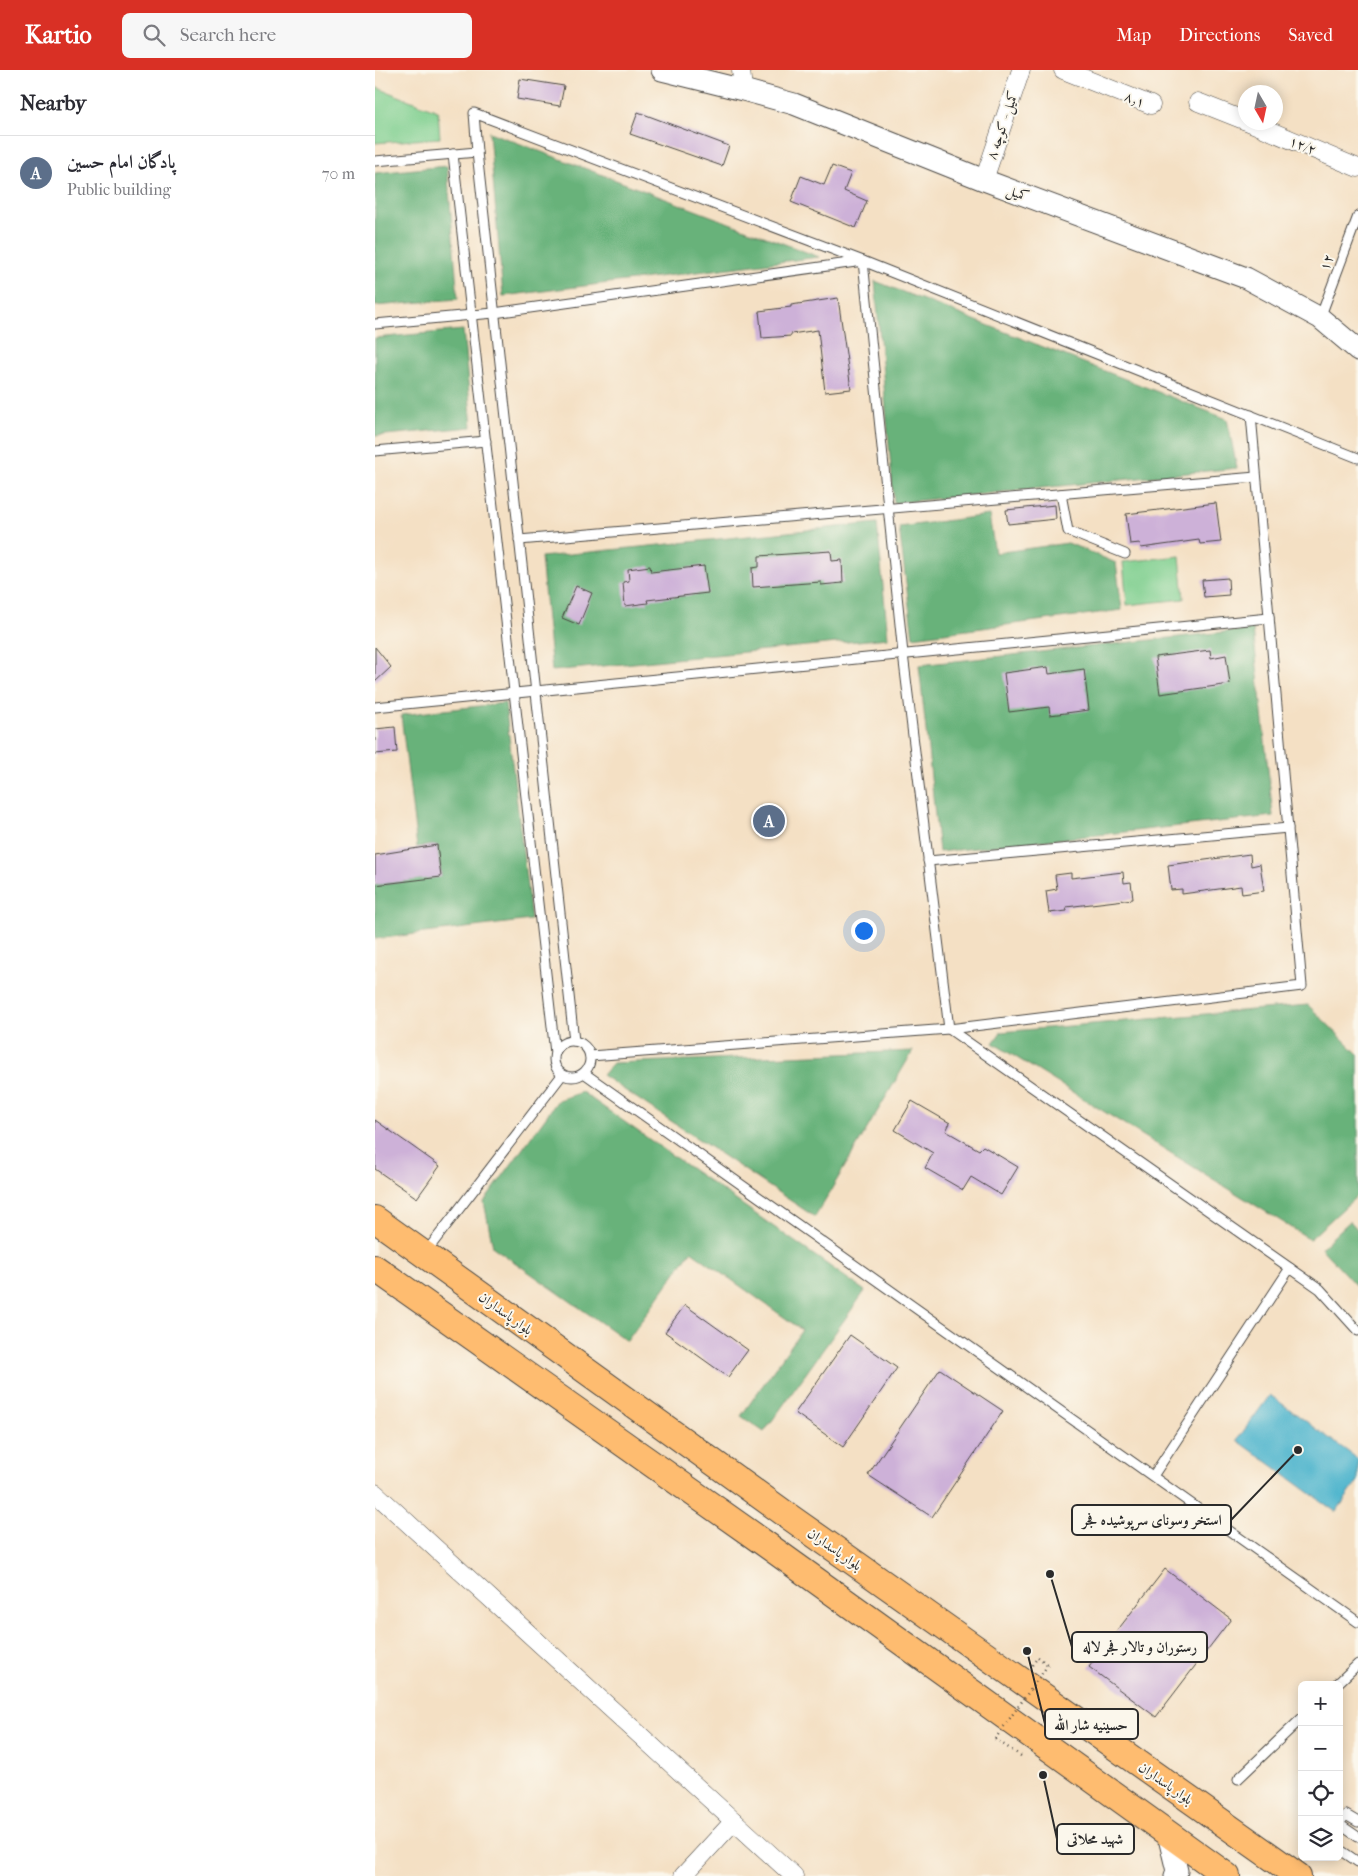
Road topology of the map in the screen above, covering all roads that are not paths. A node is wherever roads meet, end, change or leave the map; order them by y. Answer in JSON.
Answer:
{"nodes":[{"id":1,"x":662,"y":70,"type":"edge"},
{"id":2,"x":1021,"y":70,"type":"edge"},
{"id":3,"x":1063,"y":70,"type":"edge"},
{"id":4,"x":742,"y":80,"type":"edge"},
{"id":5,"x":1199,"y":102,"type":"dead end"},
{"id":6,"x":1151,"y":105,"type":"dead end"},
{"id":7,"x":1238,"y":118,"type":"edge"},
{"id":8,"x":1266,"y":130,"type":"edge"},
{"id":9,"x":477,"y":152,"type":"junction"},
{"id":10,"x":453,"y":154,"type":"junction"},
{"id":11,"x":375,"y":161,"type":"edge"},
{"id":12,"x":1358,"y":168,"type":"edge"},
{"id":13,"x":984,"y":180,"type":"junction"},
{"id":14,"x":1358,"y":216,"type":"edge"},
{"id":15,"x":863,"y":261,"type":"junction"},
{"id":16,"x":494,"y":313,"type":"junction"},
{"id":17,"x":471,"y":315,"type":"junction"},
{"id":18,"x":1320,"y":318,"type":"junction"},
{"id":19,"x":375,"y":324,"type":"edge"},
{"id":20,"x":1358,"y":350,"type":"edge"},
{"id":21,"x":1251,"y":415,"type":"junction"},
{"id":22,"x":486,"y":441,"type":"junction"},
{"id":23,"x":375,"y":452,"type":"edge"},
{"id":24,"x":1358,"y":458,"type":"edge"},
{"id":25,"x":1256,"y":477,"type":"junction"},
{"id":26,"x":1061,"y":494,"type":"junction"},
{"id":27,"x":888,"y":510,"type":"junction"},
{"id":28,"x":519,"y":540,"type":"junction"},
{"id":29,"x":1125,"y":554,"type":"dead end"},
{"id":30,"x":1269,"y":618,"type":"junction"},
{"id":31,"x":903,"y":654,"type":"junction"},
{"id":32,"x":536,"y":691,"type":"junction"},
{"id":33,"x":514,"y":693,"type":"junction"},
{"id":34,"x":375,"y":707,"type":"edge"},
{"id":35,"x":1287,"y":828,"type":"junction"},
{"id":36,"x":928,"y":861,"type":"junction"},
{"id":37,"x":949,"y":1028,"type":"junction"},
{"id":38,"x":574,"y":1041,"type":"junction"},
{"id":39,"x":555,"y":1053,"type":"junction"},
{"id":40,"x":590,"y":1056,"type":"junction"},
{"id":41,"x":584,"y":1073,"type":"junction"},
{"id":42,"x":562,"y":1074,"type":"junction"},
{"id":43,"x":375,"y":1219,"type":"edge"},
{"id":44,"x":424,"y":1254,"type":"junction"},
{"id":45,"x":375,"y":1268,"type":"edge"},
{"id":46,"x":1290,"y":1268,"type":"junction"},
{"id":47,"x":1358,"y":1330,"type":"edge"},
{"id":48,"x":1153,"y":1476,"type":"junction"},
{"id":49,"x":375,"y":1493,"type":"edge"},
{"id":50,"x":784,"y":1512,"type":"junction"},
{"id":51,"x":764,"y":1542,"type":"junction"},
{"id":52,"x":1358,"y":1622,"type":"edge"},
{"id":53,"x":1358,"y":1664,"type":"edge"},
{"id":54,"x":1340,"y":1681,"type":"edge"},
{"id":55,"x":1298,"y":1722,"type":"edge"},
{"id":56,"x":1239,"y":1779,"type":"dead end"},
{"id":57,"x":1343,"y":1819,"type":"edge"},
{"id":58,"x":735,"y":1821,"type":"junction"},
{"id":59,"x":1358,"y":1822,"type":"edge"},
{"id":60,"x":1343,"y":1827,"type":"edge"},
{"id":61,"x":1168,"y":1834,"type":"junction"},
{"id":62,"x":1358,"y":1836,"type":"edge"},
{"id":63,"x":1343,"y":1852,"type":"edge"},
{"id":64,"x":1358,"y":1862,"type":"edge"},
{"id":65,"x":683,"y":1876,"type":"edge"},
{"id":66,"x":794,"y":1876,"type":"edge"},
{"id":67,"x":1175,"y":1876,"type":"edge"},
{"id":68,"x":1227,"y":1876,"type":"edge"},
{"id":69,"x":1298,"y":1876,"type":"edge"}],
"edges":[{"from":1,"to":4,"type":"street","name":"کمیل"},
{"from":2,"to":13,"type":"street","name":"کمیل - کوچه ۸"},
{"from":3,"to":6,"type":"street","name":"۸٫۱"},
{"from":4,"to":13,"type":"street","name":"کمیل"},
{"from":5,"to":7,"type":"street","name":"۱۲/۲"},
{"from":8,"to":12,"type":"street","name":"۱۲/۲"},
{"from":9,"to":10,"type":"lane"},
{"from":9,"to":15,"type":"lane"},
{"from":9,"to":16,"type":"lane"},
{"from":10,"to":11,"type":"lane"},
{"from":10,"to":17,"type":"lane"},
{"from":13,"to":18,"type":"street","name":"کمیل"},
{"from":14,"to":18,"type":"lane","name":"۱۲"},
{"from":15,"to":16,"type":"lane"},
{"from":15,"to":21,"type":"lane"},
{"from":15,"to":27,"type":"lane"},
{"from":16,"to":17,"type":"lane"},
{"from":16,"to":28,"type":"lane"},
{"from":17,"to":19,"type":"lane"},
{"from":17,"to":22,"type":"lane"},
{"from":18,"to":20,"type":"street","name":"کمیل"},
{"from":21,"to":24,"type":"lane"},
{"from":21,"to":25,"type":"lane"},
{"from":22,"to":23,"type":"lane"},
{"from":22,"to":33,"type":"lane"},
{"from":25,"to":26,"type":"lane"},
{"from":25,"to":30,"type":"lane"},
{"from":26,"to":27,"type":"lane"},
{"from":26,"to":29,"type":"lane"},
{"from":27,"to":28,"type":"lane"},
{"from":27,"to":31,"type":"lane"},
{"from":28,"to":32,"type":"lane"},
{"from":30,"to":31,"type":"lane"},
{"from":30,"to":35,"type":"lane"},
{"from":31,"to":32,"type":"lane"},
{"from":31,"to":36,"type":"lane"},
{"from":32,"to":33,"type":"lane"},
{"from":32,"to":38,"type":"lane"},
{"from":33,"to":34,"type":"lane"},
{"from":33,"to":39,"type":"lane"},
{"from":35,"to":36,"type":"lane"},
{"from":35,"to":37,"type":"lane"},
{"from":36,"to":37,"type":"lane"},
{"from":37,"to":40,"type":"lane"},
{"from":37,"to":46,"type":"lane"},
{"from":38,"to":39,"type":"lane"},
{"from":38,"to":40,"type":"lane"},
{"from":39,"to":42,"type":"lane"},
{"from":40,"to":41,"type":"lane"},
{"from":41,"to":42,"type":"lane"},
{"from":41,"to":48,"type":"lane"},
{"from":42,"to":44,"type":"lane"},
{"from":43,"to":44,"type":"main road","name":"بلوار پاسداران"},
{"from":44,"to":50,"type":"main road","name":"بلوار پاسداران"},
{"from":45,"to":51,"type":"main road"},
{"from":46,"to":47,"type":"lane"},
{"from":46,"to":48,"type":"lane"},
{"from":48,"to":52,"type":"lane"},
{"from":49,"to":58,"type":"street"},
{"from":50,"to":51,"type":"main road"},
{"from":50,"to":69,"type":"main road","name":"بلوار پاسداران"},
{"from":51,"to":61,"type":"main road"},
{"from":53,"to":54,"type":"lane"},
{"from":55,"to":56,"type":"lane"},
{"from":57,"to":59,"type":"lane"},
{"from":58,"to":65,"type":"street"},
{"from":58,"to":66,"type":"street"},
{"from":60,"to":62,"type":"lane"},
{"from":61,"to":67,"type":"street"},
{"from":61,"to":68,"type":"main road"},
{"from":63,"to":64,"type":"lane"}]}
